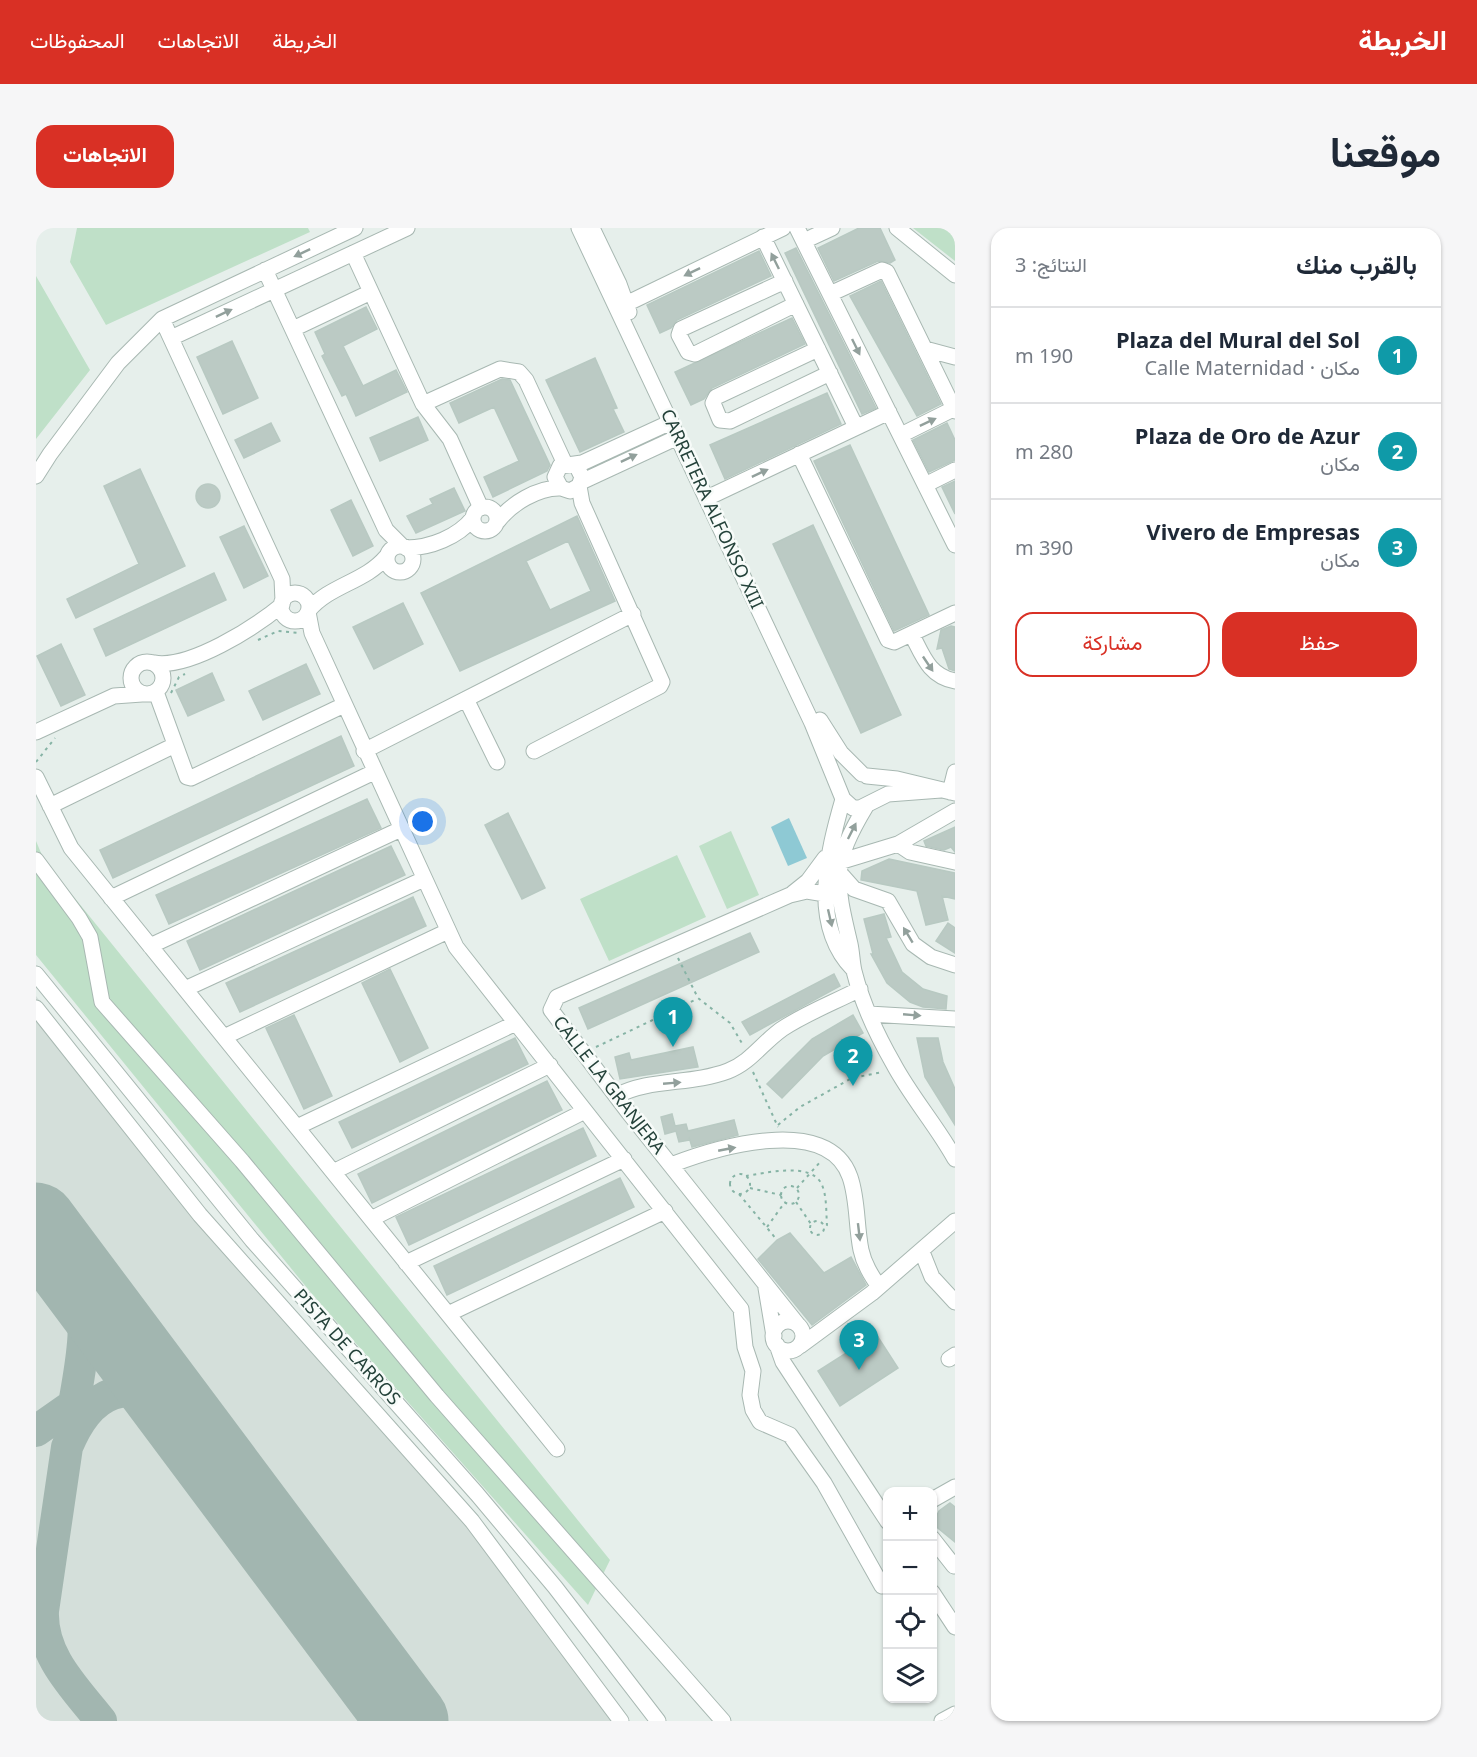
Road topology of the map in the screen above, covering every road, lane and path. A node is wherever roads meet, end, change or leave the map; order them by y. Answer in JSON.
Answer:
{"nodes":[{"id":1,"x":355,"y":228,"type":"edge"},
{"id":2,"x":407,"y":228,"type":"edge"},
{"id":3,"x":579,"y":228,"type":"edge"},
{"id":4,"x":586,"y":228,"type":"edge"},
{"id":5,"x":592,"y":228,"type":"edge"},
{"id":6,"x":783,"y":228,"type":"edge"},
{"id":7,"x":832,"y":228,"type":"edge"},
{"id":8,"x":897,"y":228,"type":"edge"},
{"id":9,"x":801,"y":234,"type":"edge"},
{"id":10,"x":763,"y":237,"type":"junction"},
{"id":11,"x":353,"y":253,"type":"junction"},
{"id":12,"x":266,"y":270,"type":"junction"},
{"id":13,"x":955,"y":275,"type":"edge"},
{"id":14,"x":785,"y":282,"type":"junction"},
{"id":15,"x":274,"y":290,"type":"junction"},
{"id":16,"x":371,"y":292,"type":"junction"},
{"id":17,"x":830,"y":294,"type":"junction"},
{"id":18,"x":621,"y":304,"type":"junction"},
{"id":19,"x":796,"y":304,"type":"junction"},
{"id":20,"x":162,"y":318,"type":"junction"},
{"id":21,"x":292,"y":328,"type":"junction"},
{"id":22,"x":171,"y":338,"type":"junction"},
{"id":23,"x":925,"y":349,"type":"junction"},
{"id":24,"x":818,"y":350,"type":"junction"},
{"id":25,"x":955,"y":357,"type":"edge"},
{"id":26,"x":830,"y":373,"type":"junction"},
{"id":27,"x":423,"y":404,"type":"junction"},
{"id":28,"x":955,"y":410,"type":"edge"},
{"id":29,"x":889,"y":412,"type":"junction"},
{"id":30,"x":671,"y":422,"type":"junction"},
{"id":31,"x":856,"y":427,"type":"junction"},
{"id":32,"x":901,"y":435,"type":"junction"},
{"id":33,"x":678,"y":436,"type":"junction"},
{"id":34,"x":799,"y":454,"type":"junction"},
{"id":35,"x":570,"y":464,"type":"junction"},
{"id":36,"x":955,"y":470,"type":"edge"},
{"id":37,"x":36,"y":476,"type":"edge"},
{"id":38,"x":569,"y":485,"type":"junction"},
{"id":39,"x":925,"y":485,"type":"junction"},
{"id":40,"x":710,"y":496,"type":"junction"},
{"id":41,"x":480,"y":519,"type":"junction"},
{"id":42,"x":386,"y":530,"type":"junction"},
{"id":43,"x":429,"y":545,"type":"junction"},
{"id":44,"x":955,"y":545,"type":"edge"},
{"id":45,"x":404,"y":547,"type":"junction"},
{"id":46,"x":389,"y":561,"type":"junction"},
{"id":47,"x":412,"y":564,"type":"junction"},
{"id":48,"x":282,"y":579,"type":"junction"},
{"id":49,"x":329,"y":592,"type":"junction"},
{"id":50,"x":301,"y":595,"type":"junction"},
{"id":51,"x":283,"y":603,"type":"junction"},
{"id":52,"x":309,"y":611,"type":"junction"},
{"id":53,"x":955,"y":613,"type":"edge"},
{"id":54,"x":633,"y":614,"type":"junction"},
{"id":55,"x":291,"y":620,"type":"junction"},
{"id":56,"x":257,"y":626,"type":"junction"},
{"id":57,"x":312,"y":633,"type":"junction"},
{"id":58,"x":912,"y":635,"type":"junction"},
{"id":59,"x":182,"y":662,"type":"junction"},
{"id":60,"x":154,"y":663,"type":"junction"},
{"id":61,"x":131,"y":675,"type":"junction"},
{"id":62,"x":955,"y":681,"type":"edge"},
{"id":63,"x":153,"y":690,"type":"junction"},
{"id":64,"x":114,"y":696,"type":"junction"},
{"id":65,"x":466,"y":699,"type":"junction"},
{"id":66,"x":344,"y":705,"type":"junction"},
{"id":67,"x":36,"y":732,"type":"edge"},
{"id":68,"x":175,"y":745,"type":"junction"},
{"id":69,"x":364,"y":751,"type":"junction"},
{"id":70,"x":534,"y":751,"type":"dead end"},
{"id":71,"x":497,"y":762,"type":"dead end"},
{"id":72,"x":374,"y":772,"type":"junction"},
{"id":73,"x":955,"y":772,"type":"edge"},
{"id":74,"x":865,"y":775,"type":"junction"},
{"id":75,"x":36,"y":777,"type":"edge"},
{"id":76,"x":949,"y":792,"type":"edge"},
{"id":77,"x":842,"y":796,"type":"junction"},
{"id":78,"x":869,"y":804,"type":"junction"},
{"id":79,"x":50,"y":806,"type":"junction"},
{"id":80,"x":955,"y":812,"type":"edge"},
{"id":81,"x":400,"y":829,"type":"junction"},
{"id":82,"x":898,"y":844,"type":"junction"},
{"id":83,"x":36,"y":860,"type":"edge"},
{"id":84,"x":835,"y":862,"type":"junction"},
{"id":85,"x":955,"y":862,"type":"edge"},
{"id":86,"x":424,"y":879,"type":"junction"},
{"id":87,"x":825,"y":894,"type":"junction"},
{"id":88,"x":790,"y":895,"type":"junction"},
{"id":89,"x":111,"y":898,"type":"junction"},
{"id":90,"x":448,"y":931,"type":"junction"},
{"id":91,"x":150,"y":946,"type":"junction"},
{"id":92,"x":673,"y":947,"type":"junction"},
{"id":93,"x":955,"y":965,"type":"edge"},
{"id":94,"x":853,"y":969,"type":"junction"},
{"id":95,"x":36,"y":974,"type":"edge"},
{"id":96,"x":185,"y":989,"type":"junction"},
{"id":97,"x":860,"y":989,"type":"junction"},
{"id":98,"x":36,"y":1008,"type":"edge"},
{"id":99,"x":869,"y":1014,"type":"junction"},
{"id":100,"x":955,"y":1019,"type":"edge"},
{"id":101,"x":516,"y":1023,"type":"junction"},
{"id":102,"x":224,"y":1037,"type":"junction"},
{"id":103,"x":583,"y":1054,"type":"junction"},
{"id":104,"x":549,"y":1065,"type":"junction"},
{"id":105,"x":894,"y":1065,"type":"junction"},
{"id":106,"x":616,"y":1096,"type":"junction"},
{"id":107,"x":585,"y":1111,"type":"junction"},
{"id":108,"x":778,"y":1125,"type":"dead end"},
{"id":109,"x":297,"y":1127,"type":"junction"},
{"id":110,"x":953,"y":1153,"type":"edge"},
{"id":111,"x":624,"y":1159,"type":"junction"},
{"id":112,"x":671,"y":1165,"type":"junction"},
{"id":113,"x":333,"y":1172,"type":"junction"},
{"id":114,"x":808,"y":1174,"type":"junction"},
{"id":115,"x":746,"y":1176,"type":"junction"},
{"id":116,"x":750,"y":1188,"type":"junction"},
{"id":117,"x":797,"y":1188,"type":"junction"},
{"id":118,"x":739,"y":1194,"type":"junction"},
{"id":119,"x":781,"y":1195,"type":"junction"},
{"id":120,"x":796,"y":1202,"type":"junction"},
{"id":121,"x":785,"y":1203,"type":"junction"},
{"id":122,"x":664,"y":1211,"type":"junction"},
{"id":123,"x":371,"y":1219,"type":"junction"},
{"id":124,"x":955,"y":1221,"type":"edge"},
{"id":125,"x":811,"y":1224,"type":"junction"},
{"id":126,"x":825,"y":1227,"type":"junction"},
{"id":127,"x":766,"y":1228,"type":"junction"},
{"id":128,"x":777,"y":1240,"type":"dead end"},
{"id":129,"x":922,"y":1252,"type":"junction"},
{"id":130,"x":406,"y":1263,"type":"junction"},
{"id":131,"x":879,"y":1287,"type":"junction"},
{"id":132,"x":766,"y":1288,"type":"junction"},
{"id":133,"x":955,"y":1302,"type":"edge"},
{"id":134,"x":448,"y":1314,"type":"junction"},
{"id":135,"x":799,"y":1327,"type":"junction"},
{"id":136,"x":819,"y":1332,"type":"junction"},
{"id":137,"x":775,"y":1341,"type":"junction"},
{"id":138,"x":796,"y":1348,"type":"junction"},
{"id":139,"x":789,"y":1369,"type":"junction"},
{"id":140,"x":557,"y":1449,"type":"dead end"},
{"id":141,"x":955,"y":1487,"type":"edge"},
{"id":142,"x":937,"y":1498,"type":"edge"},
{"id":143,"x":883,"y":1514,"type":"edge"},
{"id":144,"x":935,"y":1541,"type":"edge"},
{"id":145,"x":954,"y":1566,"type":"edge"},
{"id":146,"x":882,"y":1586,"type":"dead end"},
{"id":147,"x":935,"y":1595,"type":"edge"},
{"id":148,"x":955,"y":1627,"type":"edge"},
{"id":149,"x":955,"y":1714,"type":"edge"},
{"id":150,"x":621,"y":1721,"type":"edge"},
{"id":151,"x":658,"y":1721,"type":"edge"},
{"id":152,"x":723,"y":1721,"type":"edge"},
{"id":153,"x":942,"y":1721,"type":"edge"}],
"edges":[{"from":1,"to":12,"type":"street","one_way":true},
{"from":2,"to":11,"type":"street"},
{"from":3,"to":18,"type":"street","name":"CARRETERA ALFONSO XIII"},
{"from":4,"to":18,"type":"street"},
{"from":5,"to":18,"type":"street","name":"CARRETERA ALFONSO XIII"},
{"from":6,"to":10,"type":"street"},
{"from":7,"to":9,"type":"street"},
{"from":8,"to":13,"type":"street"},
{"from":9,"to":17,"type":"street"},
{"from":14,"to":10,"type":"street","one_way":true},
{"from":10,"to":18,"type":"street","one_way":true},
{"from":11,"to":15,"type":"street"},
{"from":11,"to":16,"type":"street"},
{"from":12,"to":15,"type":"street"},
{"from":12,"to":20,"type":"street"},
{"from":14,"to":19,"type":"street"},
{"from":14,"to":19,"type":"street"},
{"from":15,"to":21,"type":"street"},
{"from":22,"to":15,"type":"street","one_way":true},
{"from":16,"to":21,"type":"street"},
{"from":16,"to":27,"type":"street"},
{"from":17,"to":23,"type":"street"},
{"from":17,"to":29,"type":"street","one_way":true},
{"from":18,"to":30,"type":"street","name":"CARRETERA ALFONSO XIII"},
{"from":18,"to":40,"type":"street","name":"CARRETERA ALFONSO XIII"},
{"from":19,"to":24,"type":"street"},
{"from":20,"to":22,"type":"street"},
{"from":20,"to":37,"type":"street"},
{"from":21,"to":42,"type":"street"},
{"from":22,"to":48,"type":"street"},
{"from":23,"to":25,"type":"street"},
{"from":23,"to":28,"type":"street"},
{"from":24,"to":26,"type":"street"},
{"from":24,"to":26,"type":"street"},
{"from":26,"to":31,"type":"street"},
{"from":27,"to":35,"type":"street"},
{"from":27,"to":41,"type":"street"},
{"from":32,"to":28,"type":"street","one_way":true},
{"from":29,"to":31,"type":"street"},
{"from":29,"to":32,"type":"street"},
{"from":30,"to":33,"type":"street","name":"CARRETERA ALFONSO XIII"},
{"from":30,"to":35,"type":"street"},
{"from":31,"to":34,"type":"street"},
{"from":32,"to":39,"type":"street"},
{"from":38,"to":33,"type":"street","one_way":true},
{"from":33,"to":40,"type":"street","name":"CARRETERA ALFONSO XIII"},
{"from":40,"to":34,"type":"street","one_way":true},
{"from":34,"to":58,"type":"street"},
{"from":35,"to":38,"type":"street"},
{"from":35,"to":38,"type":"street"},
{"from":36,"to":39,"type":"street"},
{"from":38,"to":41,"type":"street"},
{"from":38,"to":54,"type":"street"},
{"from":39,"to":44,"type":"street"},
{"from":40,"to":74,"type":"street","name":"CARRETERA ALFONSO XIII"},
{"from":40,"to":77,"type":"street","name":"CARRETERA ALFONSO XIII"},
{"from":41,"to":43,"type":"street"},
{"from":42,"to":45,"type":"street"},
{"from":42,"to":46,"type":"street"},
{"from":43,"to":45,"type":"street"},
{"from":43,"to":47,"type":"street"},
{"from":45,"to":46,"type":"street"},
{"from":45,"to":47,"type":"street"},
{"from":46,"to":47,"type":"street"},
{"from":46,"to":49,"type":"street"},
{"from":48,"to":50,"type":"street"},
{"from":48,"to":51,"type":"street"},
{"from":49,"to":50,"type":"street"},
{"from":49,"to":52,"type":"street"},
{"from":50,"to":51,"type":"street"},
{"from":50,"to":52,"type":"street"},
{"from":51,"to":55,"type":"street"},
{"from":51,"to":56,"type":"street"},
{"from":52,"to":55,"type":"street"},
{"from":52,"to":57,"type":"street"},
{"from":53,"to":58,"type":"street"},
{"from":54,"to":65,"type":"street"},
{"from":54,"to":70,"type":"street"},
{"from":55,"to":56,"type":"street"},
{"from":55,"to":57,"type":"street"},
{"from":56,"to":59,"type":"street"},
{"from":57,"to":66,"type":"street"},
{"from":58,"to":62,"type":"street","one_way":true},
{"from":59,"to":60,"type":"street"},
{"from":59,"to":63,"type":"street"},
{"from":60,"to":61,"type":"street"},
{"from":60,"to":63,"type":"street"},
{"from":61,"to":63,"type":"street"},
{"from":61,"to":64,"type":"street"},
{"from":63,"to":64,"type":"street"},
{"from":63,"to":68,"type":"street"},
{"from":64,"to":67,"type":"street"},
{"from":65,"to":69,"type":"street"},
{"from":65,"to":71,"type":"street"},
{"from":66,"to":68,"type":"street"},
{"from":66,"to":69,"type":"street"},
{"from":68,"to":79,"type":"street"},
{"from":69,"to":72,"type":"street"},
{"from":72,"to":81,"type":"street"},
{"from":72,"to":89,"type":"street"},
{"from":73,"to":76,"type":"street"},
{"from":74,"to":76,"type":"street"},
{"from":74,"to":77,"type":"street"},
{"from":74,"to":78,"type":"street"},
{"from":75,"to":79,"type":"street"},
{"from":76,"to":78,"type":"street"},
{"from":77,"to":78,"type":"street"},
{"from":77,"to":84,"type":"street"},
{"from":84,"to":78,"type":"street","one_way":true},
{"from":79,"to":89,"type":"street"},
{"from":80,"to":82,"type":"street"},
{"from":81,"to":86,"type":"street"},
{"from":81,"to":91,"type":"street"},
{"from":82,"to":84,"type":"street"},
{"from":82,"to":85,"type":"street"},
{"from":83,"to":152,"type":"street"},
{"from":84,"to":87,"type":"street"},
{"from":84,"to":88,"type":"street","name":"CALLE LA GRANJERA"},
{"from":93,"to":84,"type":"street","one_way":true},
{"from":84,"to":94,"type":"street"},
{"from":86,"to":90,"type":"street"},
{"from":86,"to":96,"type":"street"},
{"from":87,"to":88,"type":"street","name":"CALLE LA GRANJERA"},
{"from":87,"to":94,"type":"street","one_way":true},
{"from":88,"to":92,"type":"street","name":"CALLE LA GRANJERA"},
{"from":89,"to":91,"type":"street"},
{"from":90,"to":101,"type":"street"},
{"from":90,"to":102,"type":"street"},
{"from":91,"to":96,"type":"street"},
{"from":92,"to":103,"type":"path"},
{"from":92,"to":103,"type":"street","name":"CALLE LA GRANJERA"},
{"from":94,"to":97,"type":"street"},
{"from":95,"to":151,"type":"street","name":"PISTA DE CARROS"},
{"from":96,"to":102,"type":"street"},
{"from":97,"to":99,"type":"street"},
{"from":106,"to":97,"type":"street","one_way":true},
{"from":98,"to":150,"type":"street"},
{"from":99,"to":100,"type":"street","one_way":true},
{"from":99,"to":105,"type":"street"},
{"from":101,"to":104,"type":"street"},
{"from":101,"to":109,"type":"street"},
{"from":102,"to":109,"type":"street"},
{"from":103,"to":106,"type":"street","name":"CALLE LA GRANJERA"},
{"from":104,"to":107,"type":"street"},
{"from":104,"to":113,"type":"street"},
{"from":105,"to":108,"type":"path"},
{"from":105,"to":110,"type":"street"},
{"from":106,"to":112,"type":"street","name":"CALLE LA GRANJERA"},
{"from":107,"to":111,"type":"street"},
{"from":107,"to":123,"type":"street"},
{"from":109,"to":113,"type":"street"},
{"from":111,"to":122,"type":"street"},
{"from":111,"to":130,"type":"street"},
{"from":112,"to":131,"type":"street","one_way":true},
{"from":112,"to":132,"type":"street","name":"CALLE LA GRANJERA"},
{"from":113,"to":123,"type":"street"},
{"from":114,"to":115,"type":"path"},
{"from":114,"to":117,"type":"path"},
{"from":114,"to":126,"type":"path"},
{"from":115,"to":116,"type":"path"},
{"from":115,"to":118,"type":"path"},
{"from":116,"to":118,"type":"path"},
{"from":116,"to":119,"type":"path"},
{"from":117,"to":119,"type":"path"},
{"from":117,"to":120,"type":"path"},
{"from":118,"to":127,"type":"path"},
{"from":119,"to":121,"type":"path"},
{"from":120,"to":121,"type":"path"},
{"from":120,"to":125,"type":"path"},
{"from":121,"to":127,"type":"path"},
{"from":122,"to":134,"type":"street"},
{"from":122,"to":146,"type":"street"},
{"from":123,"to":130,"type":"street"},
{"from":124,"to":129,"type":"street"},
{"from":125,"to":126,"type":"path"},
{"from":125,"to":126,"type":"path"},
{"from":127,"to":128,"type":"path"},
{"from":129,"to":131,"type":"street"},
{"from":129,"to":133,"type":"street"},
{"from":130,"to":134,"type":"street"},
{"from":131,"to":136,"type":"street"},
{"from":132,"to":135,"type":"street","name":"CALLE LA GRANJERA"},
{"from":132,"to":137,"type":"street","name":"CALLE LA GRANJERA"},
{"from":134,"to":140,"type":"street"},
{"from":135,"to":136,"type":"street"},
{"from":135,"to":137,"type":"street"},
{"from":135,"to":138,"type":"street"},
{"from":136,"to":138,"type":"street"},
{"from":137,"to":138,"type":"street"},
{"from":137,"to":139,"type":"street","name":"CALLE LA GRANJERA"},
{"from":138,"to":139,"type":"street"},
{"from":139,"to":143,"type":"street","name":"CALLE LA GRANJERA"},
{"from":141,"to":142,"type":"street"},
{"from":144,"to":145,"type":"street"},
{"from":147,"to":148,"type":"street"},
{"from":149,"to":153,"type":"street"}]}
